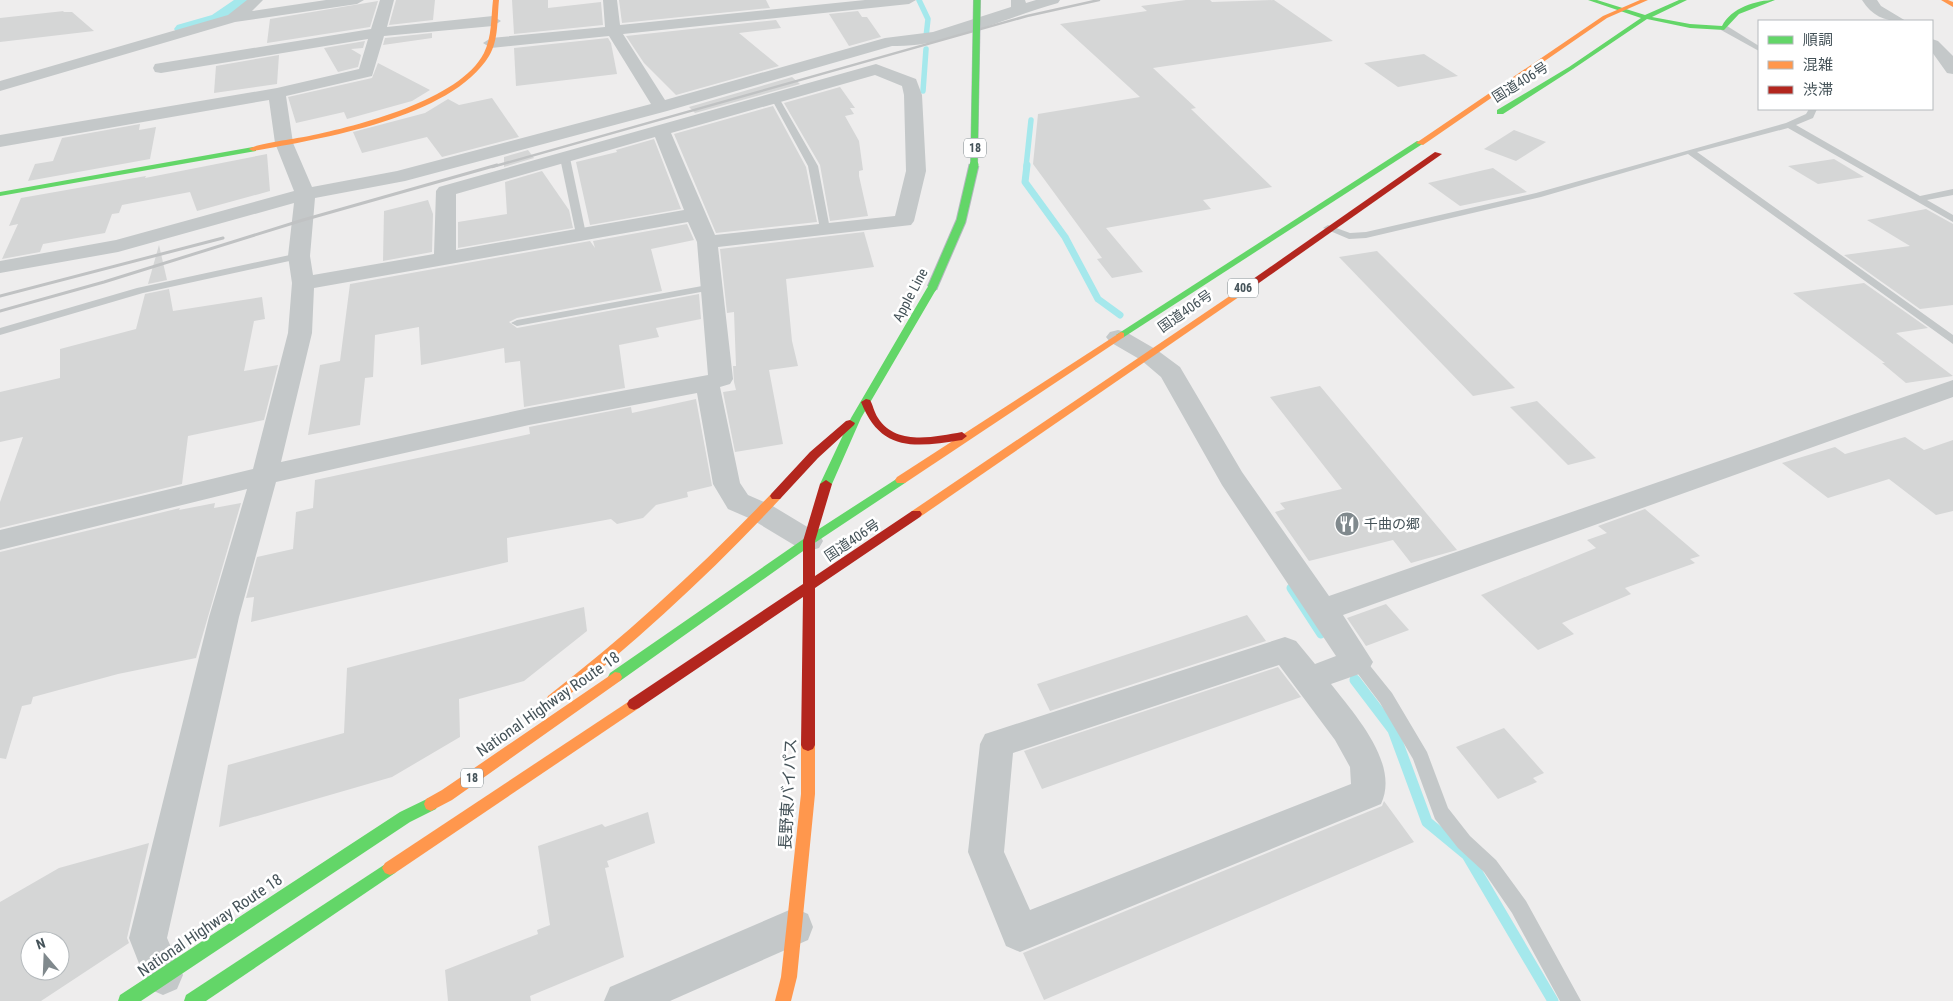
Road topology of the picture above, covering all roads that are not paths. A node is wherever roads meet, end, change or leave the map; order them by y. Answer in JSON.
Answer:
{"nodes":[{"id":1,"x":256,"y":0,"type":"edge"},
{"id":2,"x":357,"y":0,"type":"edge"},
{"id":3,"x":387,"y":0,"type":"edge"},
{"id":4,"x":496,"y":0,"type":"edge"},
{"id":5,"x":610,"y":0,"type":"edge"},
{"id":6,"x":909,"y":0,"type":"edge"},
{"id":7,"x":977,"y":0,"type":"edge"},
{"id":8,"x":1053,"y":0,"type":"edge"},
{"id":9,"x":1591,"y":0,"type":"edge"},
{"id":10,"x":1645,"y":0,"type":"edge"},
{"id":11,"x":1684,"y":0,"type":"edge"},
{"id":12,"x":1772,"y":0,"type":"edge"},
{"id":13,"x":1869,"y":0,"type":"edge"},
{"id":14,"x":1944,"y":0,"type":"edge"},
{"id":15,"x":875,"y":4,"type":"junction"},
{"id":16,"x":819,"y":5,"type":"edge"},
{"id":17,"x":1018,"y":5,"type":"edge"},
{"id":18,"x":1953,"y":5,"type":"edge"},
{"id":19,"x":1622,"y":10,"type":"junction"},
{"id":20,"x":1646,"y":17,"type":"junction"},
{"id":21,"x":233,"y":18,"type":"junction"},
{"id":22,"x":1896,"y":20,"type":"edge"},
{"id":23,"x":493,"y":21,"type":"junction"},
{"id":24,"x":1724,"y":28,"type":"junction"},
{"id":25,"x":886,"y":29,"type":"junction"},
{"id":26,"x":613,"y":30,"type":"junction"},
{"id":27,"x":379,"y":32,"type":"junction"},
{"id":28,"x":161,"y":39,"type":"junction"},
{"id":29,"x":490,"y":43,"type":"junction"},
{"id":30,"x":1933,"y":45,"type":"edge"},
{"id":31,"x":1758,"y":48,"type":"edge"},
{"id":32,"x":161,"y":68,"type":"junction"},
{"id":33,"x":1953,"y":69,"type":"edge"},
{"id":34,"x":0,"y":86,"type":"edge"},
{"id":35,"x":278,"y":93,"type":"junction"},
{"id":36,"x":775,"y":98,"type":"junction"},
{"id":37,"x":661,"y":107,"type":"junction"},
{"id":38,"x":1812,"y":110,"type":"edge"},
{"id":39,"x":154,"y":114,"type":"junction"},
{"id":40,"x":1490,"y":118,"type":"dead end"},
{"id":41,"x":1789,"y":125,"type":"junction"},
{"id":42,"x":662,"y":132,"type":"junction"},
{"id":43,"x":0,"y":141,"type":"edge"},
{"id":44,"x":284,"y":143,"type":"junction"},
{"id":45,"x":1450,"y":146,"type":"dead end"},
{"id":46,"x":1690,"y":151,"type":"junction"},
{"id":47,"x":565,"y":158,"type":"junction"},
{"id":48,"x":1953,"y":192,"type":"edge"},
{"id":49,"x":0,"y":194,"type":"edge"},
{"id":50,"x":305,"y":194,"type":"junction"},
{"id":51,"x":1919,"y":200,"type":"junction"},
{"id":52,"x":697,"y":214,"type":"junction"},
{"id":53,"x":1953,"y":219,"type":"edge"},
{"id":54,"x":1328,"y":228,"type":"junction"},
{"id":55,"x":825,"y":229,"type":"junction"},
{"id":56,"x":581,"y":234,"type":"junction"},
{"id":57,"x":707,"y":242,"type":"junction"},
{"id":58,"x":445,"y":258,"type":"junction"},
{"id":59,"x":0,"y":267,"type":"edge"},
{"id":60,"x":301,"y":269,"type":"junction"},
{"id":61,"x":713,"y":286,"type":"junction"},
{"id":62,"x":516,"y":322,"type":"dead end"},
{"id":63,"x":0,"y":332,"type":"edge"},
{"id":64,"x":1118,"y":337,"type":"junction"},
{"id":65,"x":1953,"y":340,"type":"edge"},
{"id":66,"x":1150,"y":355,"type":"junction"},
{"id":67,"x":707,"y":383,"type":"junction"},
{"id":68,"x":1953,"y":388,"type":"edge"},
{"id":69,"x":866,"y":402,"type":"junction"},
{"id":70,"x":856,"y":418,"type":"junction"},
{"id":71,"x":969,"y":435,"type":"junction"},
{"id":72,"x":265,"y":473,"type":"junction"},
{"id":73,"x":761,"y":512,"type":"junction"},
{"id":74,"x":0,"y":540,"type":"edge"},
{"id":75,"x":809,"y":542,"type":"junction"},
{"id":76,"x":808,"y":588,"type":"junction"},
{"id":77,"x":1323,"y":610,"type":"junction"},
{"id":78,"x":1356,"y":662,"type":"junction"},
{"id":79,"x":1309,"y":679,"type":"junction"},
{"id":80,"x":544,"y":707,"type":"dead end"},
{"id":81,"x":434,"y":788,"type":"dead end"},
{"id":82,"x":405,"y":816,"type":"junction"},
{"id":83,"x":794,"y":927,"type":"junction"},
{"id":84,"x":163,"y":975,"type":"junction"},
{"id":85,"x":126,"y":1001,"type":"edge"},
{"id":86,"x":192,"y":1001,"type":"edge"},
{"id":87,"x":624,"y":1001,"type":"edge"},
{"id":88,"x":783,"y":1001,"type":"edge"},
{"id":89,"x":1570,"y":1001,"type":"edge"}],
"edges":[{"from":1,"to":21,"type":"street"},
{"from":2,"to":21,"type":"street"},
{"from":3,"to":27,"type":"street"},
{"from":4,"to":23,"type":"main road"},
{"from":5,"to":26,"type":"street"},
{"from":6,"to":15,"type":"street"},
{"from":7,"to":69,"type":"main road","name":"Apple Line","number":"18","bridge":true},
{"from":8,"to":17,"type":"street"},
{"from":9,"to":19,"type":"main road"},
{"from":10,"to":19,"type":"main road","name":"国道406号","number":"406"},
{"from":11,"to":20,"type":"main road","name":"国道406号"},
{"from":12,"to":24,"type":"main road"},
{"from":13,"to":22,"type":"street"},
{"from":14,"to":18,"type":"main road"},
{"from":15,"to":16,"type":"street"},
{"from":15,"to":25,"type":"street"},
{"from":16,"to":26,"type":"street"},
{"from":17,"to":25,"type":"street"},
{"from":19,"to":20,"type":"main road"},
{"from":19,"to":64,"type":"main road","name":"国道406号","number":"406"},
{"from":20,"to":24,"type":"main road"},
{"from":20,"to":40,"type":"main road","name":"国道406号"},
{"from":21,"to":28,"type":"street"},
{"from":23,"to":27,"type":"street"},
{"from":23,"to":29,"type":"main road"},
{"from":24,"to":31,"type":"lane"},
{"from":25,"to":37,"type":"street"},
{"from":26,"to":29,"type":"street"},
{"from":26,"to":37,"type":"street"},
{"from":27,"to":32,"type":"street"},
{"from":27,"to":35,"type":"street"},
{"from":28,"to":32,"type":"street"},
{"from":28,"to":34,"type":"street"},
{"from":29,"to":44,"type":"main road"},
{"from":30,"to":33,"type":"street"},
{"from":32,"to":39,"type":"street"},
{"from":35,"to":39,"type":"street"},
{"from":35,"to":44,"type":"street"},
{"from":36,"to":42,"type":"street"},
{"from":36,"to":55,"type":"lane"},
{"from":36,"to":55,"type":"street"},
{"from":37,"to":50,"type":"street"},
{"from":38,"to":41,"type":"lane"},
{"from":39,"to":43,"type":"street"},
{"from":41,"to":46,"type":"lane"},
{"from":41,"to":51,"type":"lane"},
{"from":42,"to":47,"type":"street"},
{"from":42,"to":52,"type":"street"},
{"from":44,"to":49,"type":"main road"},
{"from":44,"to":50,"type":"street"},
{"from":45,"to":54,"type":"main road","name":"国道406号","number":"406"},
{"from":46,"to":54,"type":"lane"},
{"from":46,"to":65,"type":"lane"},
{"from":47,"to":56,"type":"lane"},
{"from":47,"to":58,"type":"street"},
{"from":48,"to":51,"type":"lane"},
{"from":50,"to":59,"type":"street"},
{"from":50,"to":60,"type":"street"},
{"from":51,"to":53,"type":"lane"},
{"from":52,"to":56,"type":"street"},
{"from":52,"to":57,"type":"street"},
{"from":54,"to":66,"type":"main road","name":"国道406号","number":"406"},
{"from":55,"to":57,"type":"street"},
{"from":56,"to":58,"type":"street"},
{"from":57,"to":61,"type":"street"},
{"from":58,"to":60,"type":"street"},
{"from":60,"to":63,"type":"lane"},
{"from":60,"to":72,"type":"street"},
{"from":61,"to":62,"type":"lane"},
{"from":61,"to":67,"type":"street"},
{"from":64,"to":66,"type":"street"},
{"from":64,"to":71,"type":"main road","name":"国道406号","number":"406"},
{"from":66,"to":76,"type":"main road","name":"国道406号","number":"406"},
{"from":66,"to":77,"type":"street"},
{"from":67,"to":72,"type":"street"},
{"from":67,"to":73,"type":"street"},
{"from":68,"to":77,"type":"street"},
{"from":69,"to":70,"type":"main road","name":"Apple Line","number":"18"},
{"from":69,"to":71,"type":"main road"},
{"from":70,"to":73,"type":"main road"},
{"from":70,"to":75,"type":"main road","name":"Apple Line","number":"18"},
{"from":71,"to":75,"type":"main road","name":"国道406号","number":"406"},
{"from":72,"to":74,"type":"street"},
{"from":72,"to":84,"type":"street"},
{"from":73,"to":75,"type":"street"},
{"from":73,"to":80,"type":"main road"},
{"from":75,"to":76,"type":"main road","name":"Apple Line","number":"18"},
{"from":75,"to":82,"type":"main road","name":"National Highway Route 18","number":"18"},
{"from":76,"to":83,"type":"main road","name":"長野東バイパス","number":"18"},
{"from":76,"to":86,"type":"main road","number":"18"},
{"from":77,"to":78,"type":"street"},
{"from":78,"to":79,"type":"street"},
{"from":78,"to":89,"type":"lane"},
{"from":79,"to":79,"type":"street"},
{"from":81,"to":82,"type":"main road"},
{"from":82,"to":84,"type":"main road","name":"National Highway Route 18","number":"18"},
{"from":83,"to":87,"type":"street"},
{"from":83,"to":88,"type":"main road","name":"長野東バイパス","number":"18"},
{"from":84,"to":85,"type":"main road","name":"National Highway Route 18","number":"18"}]}
